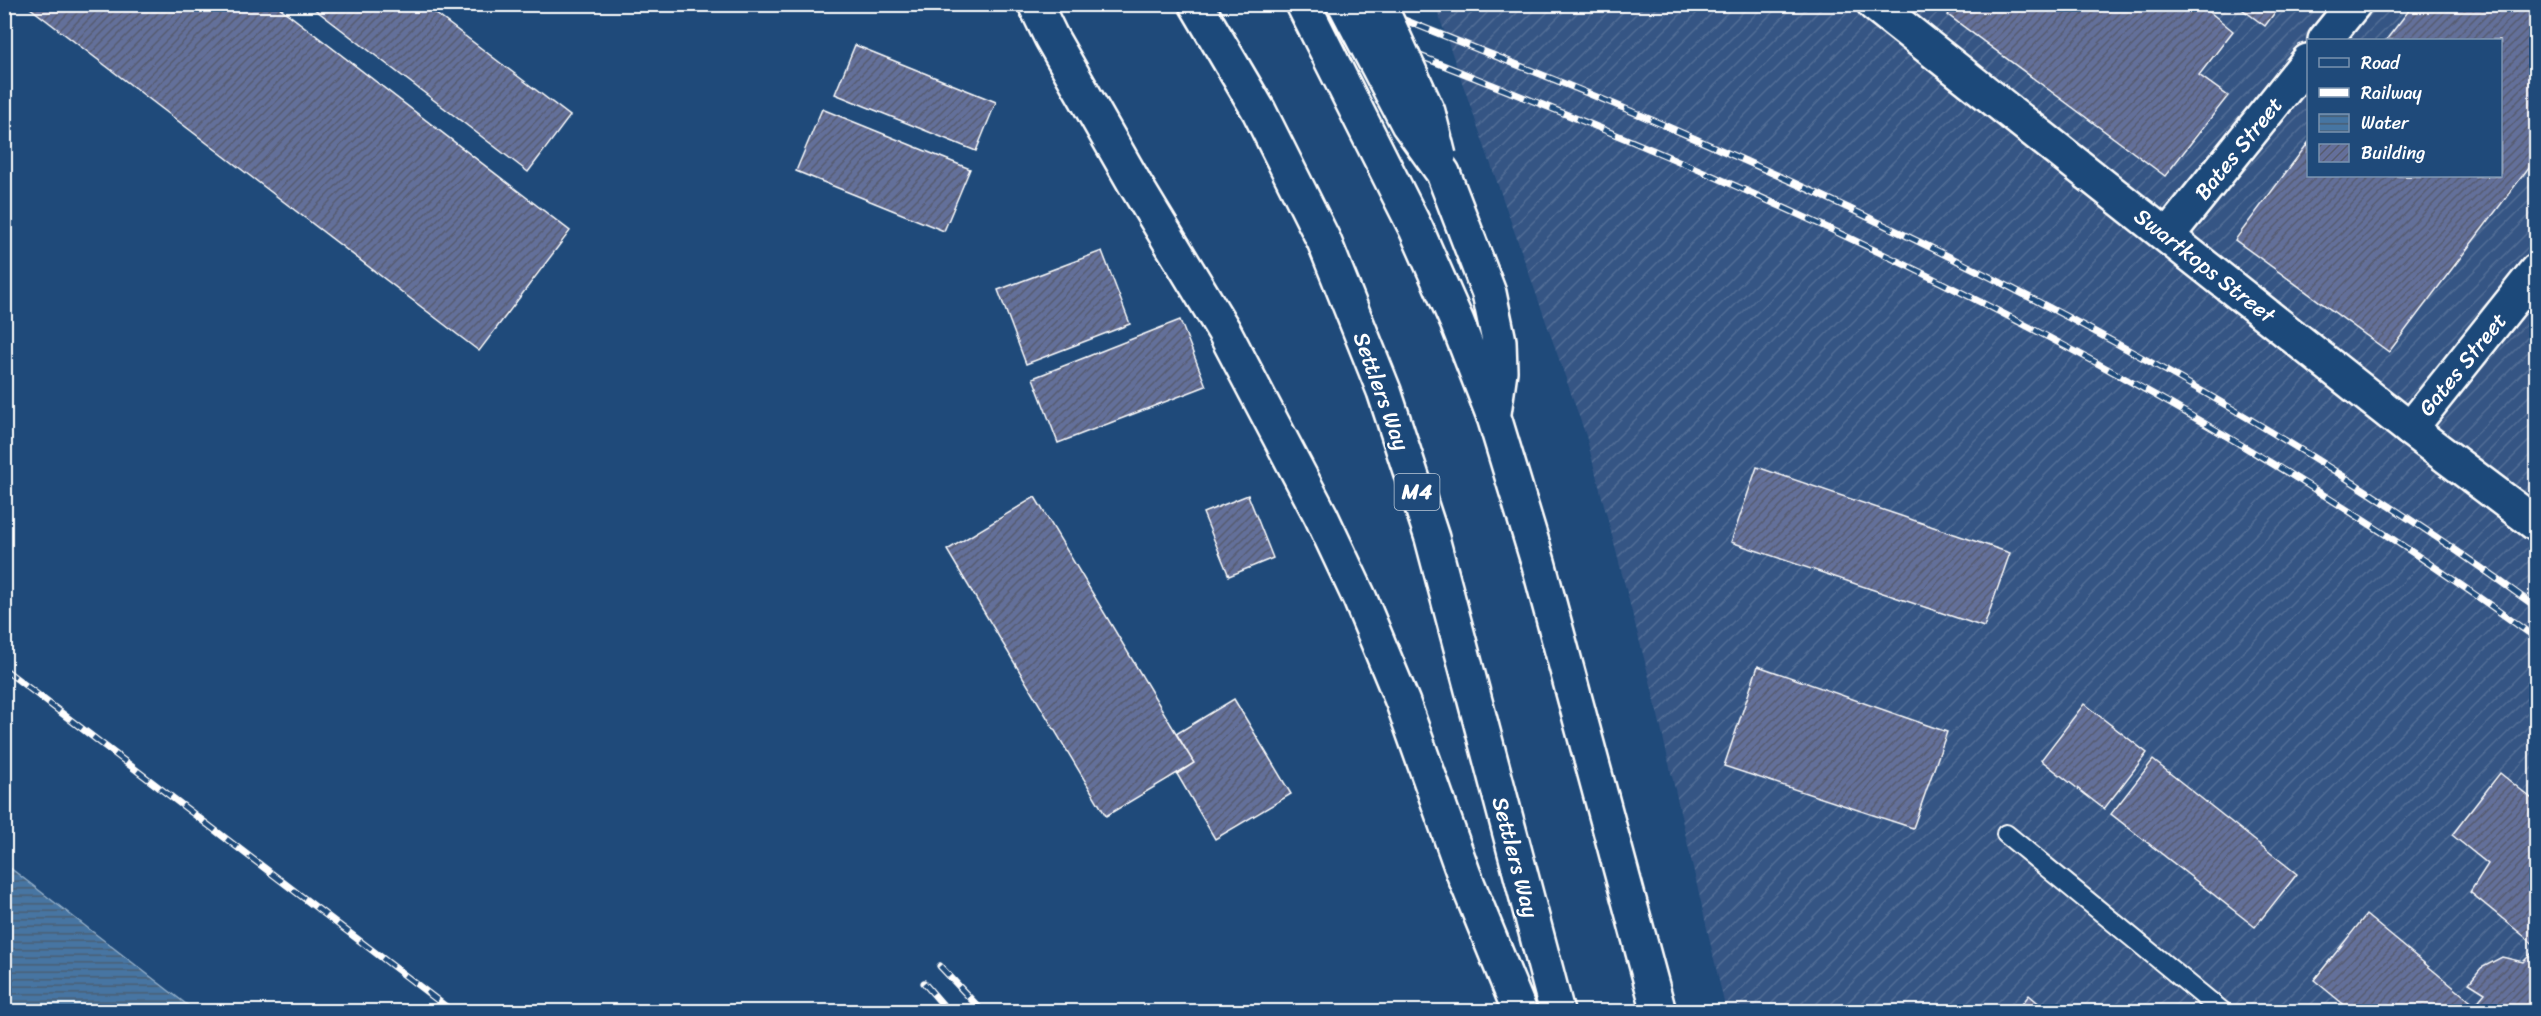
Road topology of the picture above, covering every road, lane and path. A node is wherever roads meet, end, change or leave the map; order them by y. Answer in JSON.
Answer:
{"nodes":[{"id":1,"x":1035,"y":4,"type":"edge"},
{"id":2,"x":1196,"y":4,"type":"edge"},
{"id":3,"x":1303,"y":4,"type":"edge"},
{"id":4,"x":1344,"y":4,"type":"edge"},
{"id":5,"x":1379,"y":4,"type":"edge"},
{"id":6,"x":2354,"y":4,"type":"edge"},
{"id":7,"x":1887,"y":8,"type":"edge"},
{"id":8,"x":2326,"y":39,"type":"edge"},
{"id":9,"x":2307,"y":62,"type":"edge"},
{"id":10,"x":1443,"y":174,"type":"junction"},
{"id":11,"x":2168,"y":235,"type":"junction"},
{"id":12,"x":2536,"y":271,"type":"edge"},
{"id":13,"x":1494,"y":417,"type":"junction"},
{"id":14,"x":2410,"y":429,"type":"junction"},
{"id":15,"x":2536,"y":524,"type":"edge"},
{"id":16,"x":2006,"y":834,"type":"dead end"},
{"id":17,"x":1520,"y":1011,"type":"edge"},
{"id":18,"x":1557,"y":1011,"type":"edge"},
{"id":19,"x":1659,"y":1011,"type":"edge"},
{"id":20,"x":2223,"y":1011,"type":"edge"}],
"edges":[{"from":1,"to":17,"type":"main road"},
{"from":2,"to":18,"type":"main road","name":"Settlers Way","number":"M4"},
{"from":3,"to":13,"type":"main road","bridge":true},
{"from":4,"to":10,"type":"main road","bridge":true},
{"from":5,"to":10,"type":"main road","bridge":true},
{"from":6,"to":8,"type":"main road"},
{"from":7,"to":11,"type":"main road","name":"Swartkops Street"},
{"from":9,"to":11,"type":"main road","name":"Bates Street"},
{"from":10,"to":13,"type":"main road","bridge":true},
{"from":11,"to":14,"type":"main road","name":"Swartkops Street"},
{"from":12,"to":14,"type":"main road","name":"Gates Street"},
{"from":13,"to":19,"type":"main road"},
{"from":14,"to":15,"type":"main road","name":"Swartkops Street"},
{"from":16,"to":20,"type":"lane"}]}
